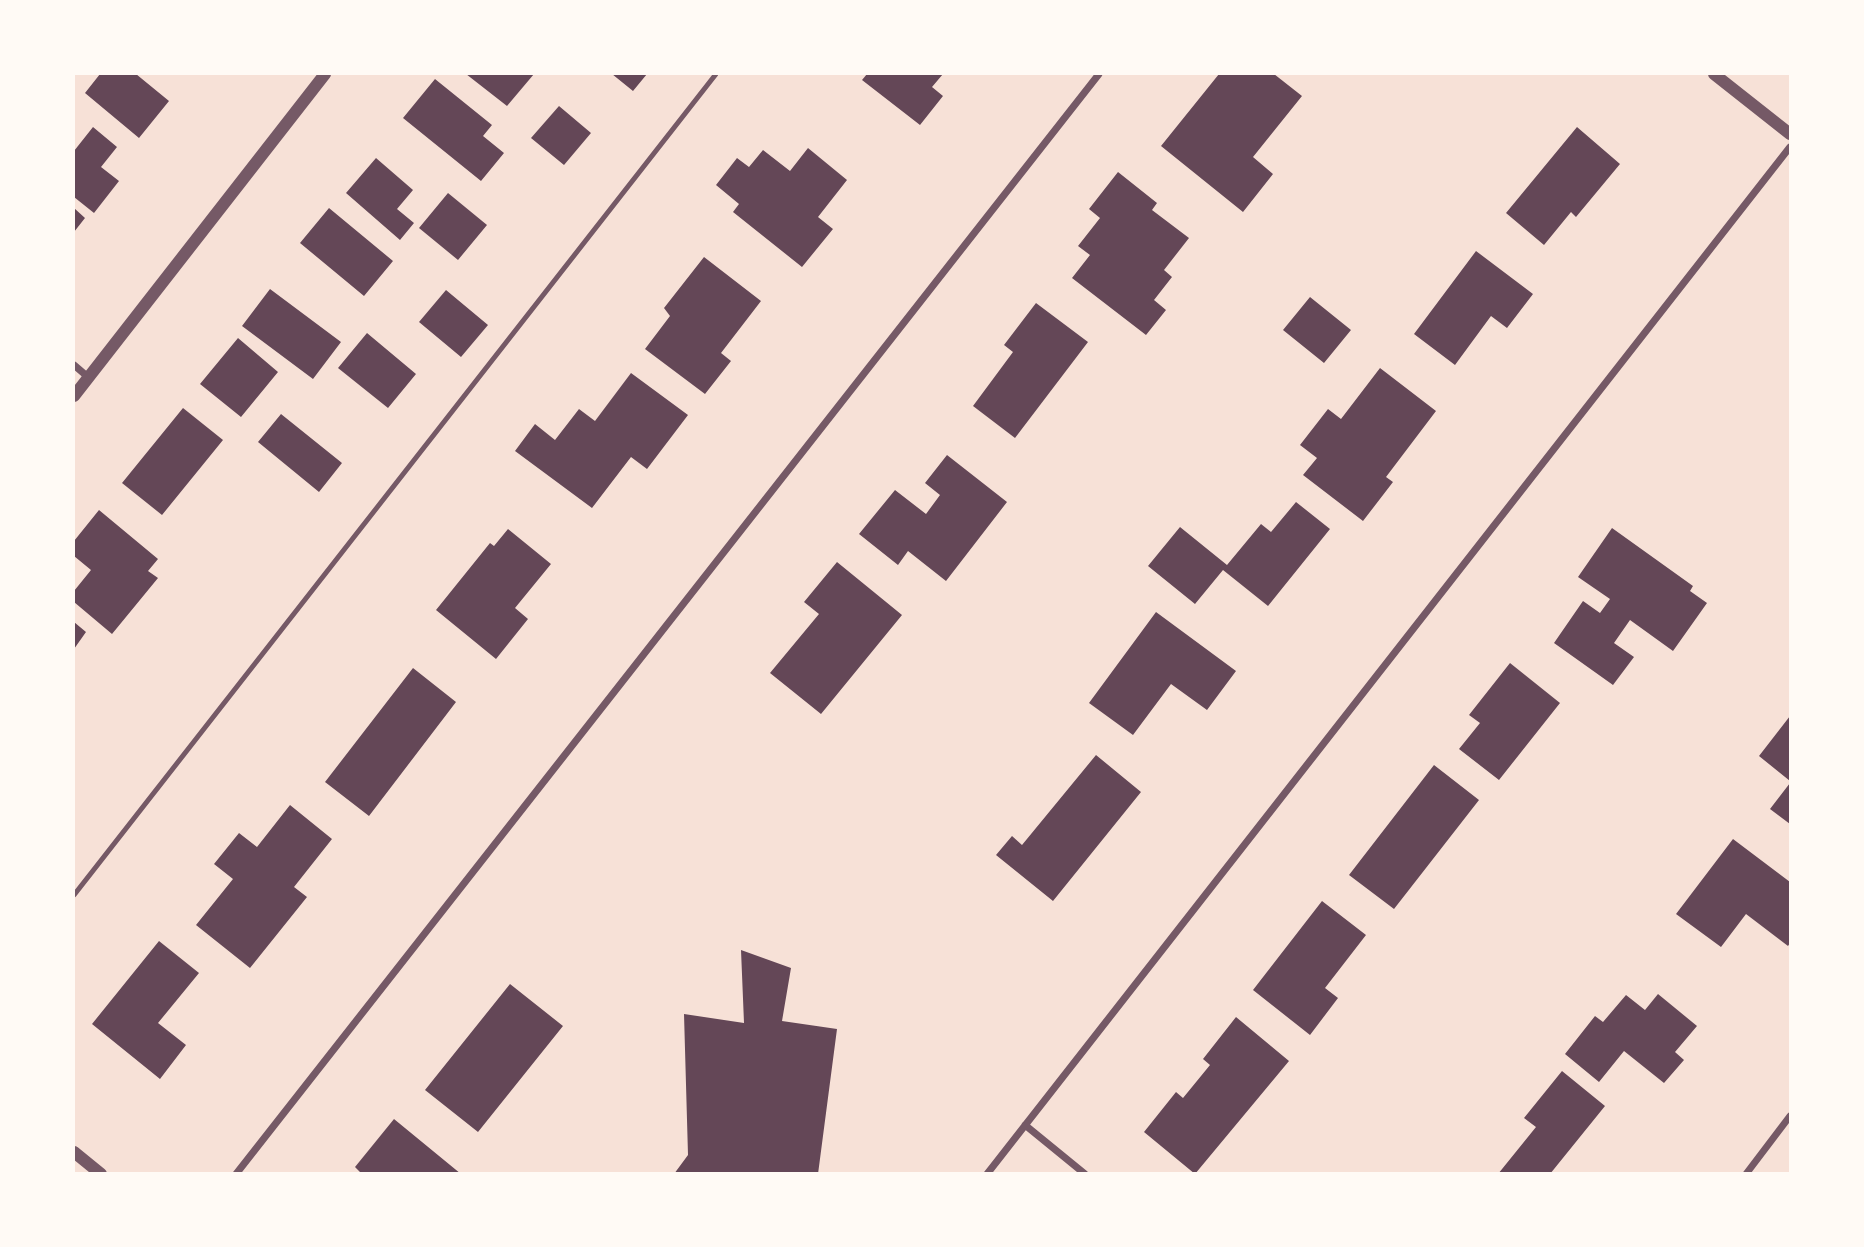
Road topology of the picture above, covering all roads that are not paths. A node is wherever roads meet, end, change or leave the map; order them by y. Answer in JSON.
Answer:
{"nodes":[{"id":1,"x":325,"y":74,"type":"edge"},
{"id":2,"x":716,"y":74,"type":"edge"},
{"id":3,"x":1099,"y":74,"type":"edge"},
{"id":4,"x":1714,"y":74,"type":"edge"},
{"id":5,"x":1790,"y":134,"type":"edge"},
{"id":6,"x":1790,"y":147,"type":"edge"},
{"id":7,"x":74,"y":365,"type":"edge"},
{"id":8,"x":88,"y":377,"type":"junction"},
{"id":9,"x":74,"y":396,"type":"edge"},
{"id":10,"x":74,"y":895,"type":"edge"},
{"id":11,"x":1790,"y":1116,"type":"edge"},
{"id":12,"x":1025,"y":1125,"type":"junction"},
{"id":13,"x":74,"y":1152,"type":"edge"},
{"id":14,"x":101,"y":1174,"type":"edge"},
{"id":15,"x":236,"y":1174,"type":"edge"},
{"id":16,"x":987,"y":1174,"type":"edge"},
{"id":17,"x":1085,"y":1174,"type":"edge"},
{"id":18,"x":1746,"y":1174,"type":"edge"}],
"edges":[{"from":1,"to":8,"type":"street"},
{"from":2,"to":10,"type":"lane"},
{"from":3,"to":15,"type":"street"},
{"from":4,"to":5,"type":"street"},
{"from":6,"to":12,"type":"street"},
{"from":7,"to":8,"type":"street"},
{"from":8,"to":9,"type":"street"},
{"from":11,"to":18,"type":"street"},
{"from":12,"to":16,"type":"street"},
{"from":12,"to":17,"type":"street"},
{"from":13,"to":14,"type":"street"}]}
